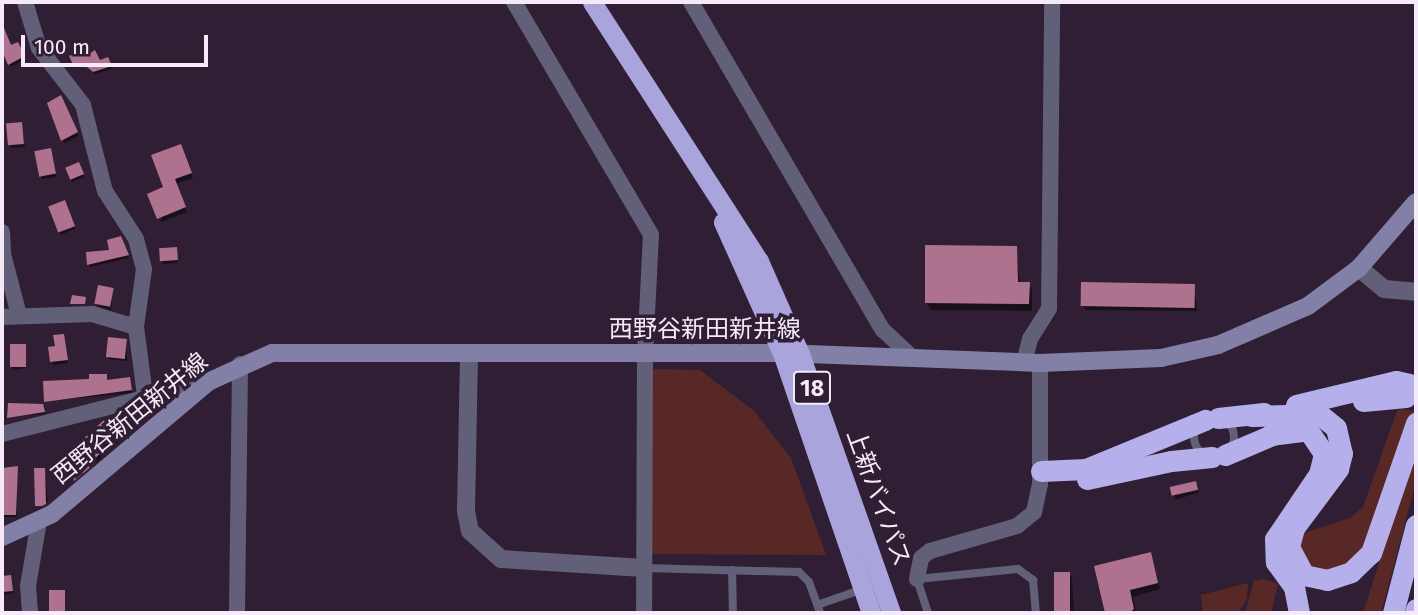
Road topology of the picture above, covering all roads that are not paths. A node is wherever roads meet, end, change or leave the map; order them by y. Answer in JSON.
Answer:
{"nodes":[{"id":1,"x":25,"y":2,"type":"edge"},
{"id":2,"x":514,"y":2,"type":"edge"},
{"id":3,"x":592,"y":2,"type":"edge"},
{"id":4,"x":691,"y":2,"type":"edge"},
{"id":5,"x":1052,"y":2,"type":"edge"},
{"id":6,"x":1416,"y":202,"type":"edge"},
{"id":7,"x":2,"y":232,"type":"edge"},
{"id":8,"x":1359,"y":268,"type":"junction"},
{"id":9,"x":1416,"y":292,"type":"edge"},
{"id":10,"x":19,"y":315,"type":"junction"},
{"id":11,"x":2,"y":317,"type":"edge"},
{"id":12,"x":136,"y":327,"type":"junction"},
{"id":13,"x":645,"y":354,"type":"junction"},
{"id":14,"x":791,"y":354,"type":"junction"},
{"id":15,"x":469,"y":355,"type":"junction"},
{"id":16,"x":914,"y":359,"type":"junction"},
{"id":17,"x":1032,"y":363,"type":"junction"},
{"id":18,"x":240,"y":364,"type":"junction"},
{"id":19,"x":208,"y":382,"type":"junction"},
{"id":20,"x":145,"y":395,"type":"junction"},
{"id":21,"x":1251,"y":416,"type":"junction"},
{"id":22,"x":1211,"y":419,"type":"junction"},
{"id":23,"x":1416,"y":424,"type":"edge"},
{"id":24,"x":2,"y":434,"type":"edge"},
{"id":25,"x":1270,"y":435,"type":"junction"},
{"id":26,"x":1218,"y":456,"type":"junction"},
{"id":27,"x":1041,"y":478,"type":"junction"},
{"id":28,"x":39,"y":521,"type":"junction"},
{"id":29,"x":1416,"y":525,"type":"edge"},
{"id":30,"x":2,"y":537,"type":"edge"},
{"id":31,"x":644,"y":568,"type":"junction"},
{"id":32,"x":732,"y":570,"type":"junction"},
{"id":33,"x":917,"y":579,"type":"junction"},
{"id":34,"x":863,"y":589,"type":"junction"},
{"id":35,"x":820,"y":609,"type":"edge"},
{"id":36,"x":30,"y":613,"type":"edge"},
{"id":37,"x":237,"y":613,"type":"edge"},
{"id":38,"x":644,"y":613,"type":"edge"},
{"id":39,"x":733,"y":613,"type":"edge"},
{"id":40,"x":871,"y":613,"type":"edge"},
{"id":41,"x":891,"y":613,"type":"edge"},
{"id":42,"x":928,"y":613,"type":"edge"},
{"id":43,"x":1036,"y":613,"type":"edge"},
{"id":44,"x":1299,"y":613,"type":"edge"},
{"id":45,"x":1393,"y":613,"type":"edge"}],
"edges":[{"from":1,"to":12,"type":"street"},
{"from":2,"to":13,"type":"street"},
{"from":3,"to":14,"type":"highway","name":"上新バイパス","number":"18"},
{"from":4,"to":16,"type":"street"},
{"from":5,"to":17,"type":"street"},
{"from":6,"to":8,"type":"main road","name":"西野谷新田新井線"},
{"from":7,"to":10,"type":"street"},
{"from":8,"to":9,"type":"street"},
{"from":8,"to":17,"type":"main road","name":"西野谷新田新井線"},
{"from":10,"to":11,"type":"street"},
{"from":10,"to":12,"type":"street"},
{"from":12,"to":20,"type":"street"},
{"from":13,"to":14,"type":"main road","name":"西野谷新田新井線"},
{"from":13,"to":15,"type":"main road","name":"西野谷新田新井線"},
{"from":13,"to":31,"type":"street"},
{"from":14,"to":16,"type":"main road","name":"西野谷新田新井線"},
{"from":14,"to":34,"type":"highway","name":"上新バイパス","number":"18"},
{"from":14,"to":41,"type":"highway","name":"上新バイパス","number":"18"},
{"from":15,"to":18,"type":"main road","name":"西野谷新田新井線"},
{"from":15,"to":31,"type":"street"},
{"from":16,"to":17,"type":"main road","name":"西野谷新田新井線"},
{"from":17,"to":27,"type":"street"},
{"from":18,"to":19,"type":"main road","name":"西野谷新田新井線"},
{"from":18,"to":37,"type":"street"},
{"from":19,"to":20,"type":"street"},
{"from":19,"to":28,"type":"main road","name":"西野谷新田新井線"},
{"from":20,"to":24,"type":"street"},
{"from":21,"to":22,"type":"highway"},
{"from":21,"to":23,"type":"highway"},
{"from":21,"to":25,"type":"highway"},
{"from":22,"to":26,"type":"lane"},
{"from":22,"to":26,"type":"lane"},
{"from":22,"to":27,"type":"highway"},
{"from":25,"to":26,"type":"highway"},
{"from":25,"to":44,"type":"highway"},
{"from":26,"to":27,"type":"highway"},
{"from":27,"to":33,"type":"street"},
{"from":28,"to":30,"type":"main road","name":"西野谷新田新井線"},
{"from":28,"to":36,"type":"street"},
{"from":29,"to":45,"type":"highway"},
{"from":31,"to":32,"type":"lane"},
{"from":31,"to":38,"type":"street"},
{"from":32,"to":35,"type":"lane"},
{"from":32,"to":39,"type":"lane"},
{"from":33,"to":42,"type":"lane"},
{"from":33,"to":43,"type":"lane"},
{"from":34,"to":35,"type":"lane"},
{"from":34,"to":40,"type":"highway","name":"上新バイパス","number":"18"}]}
